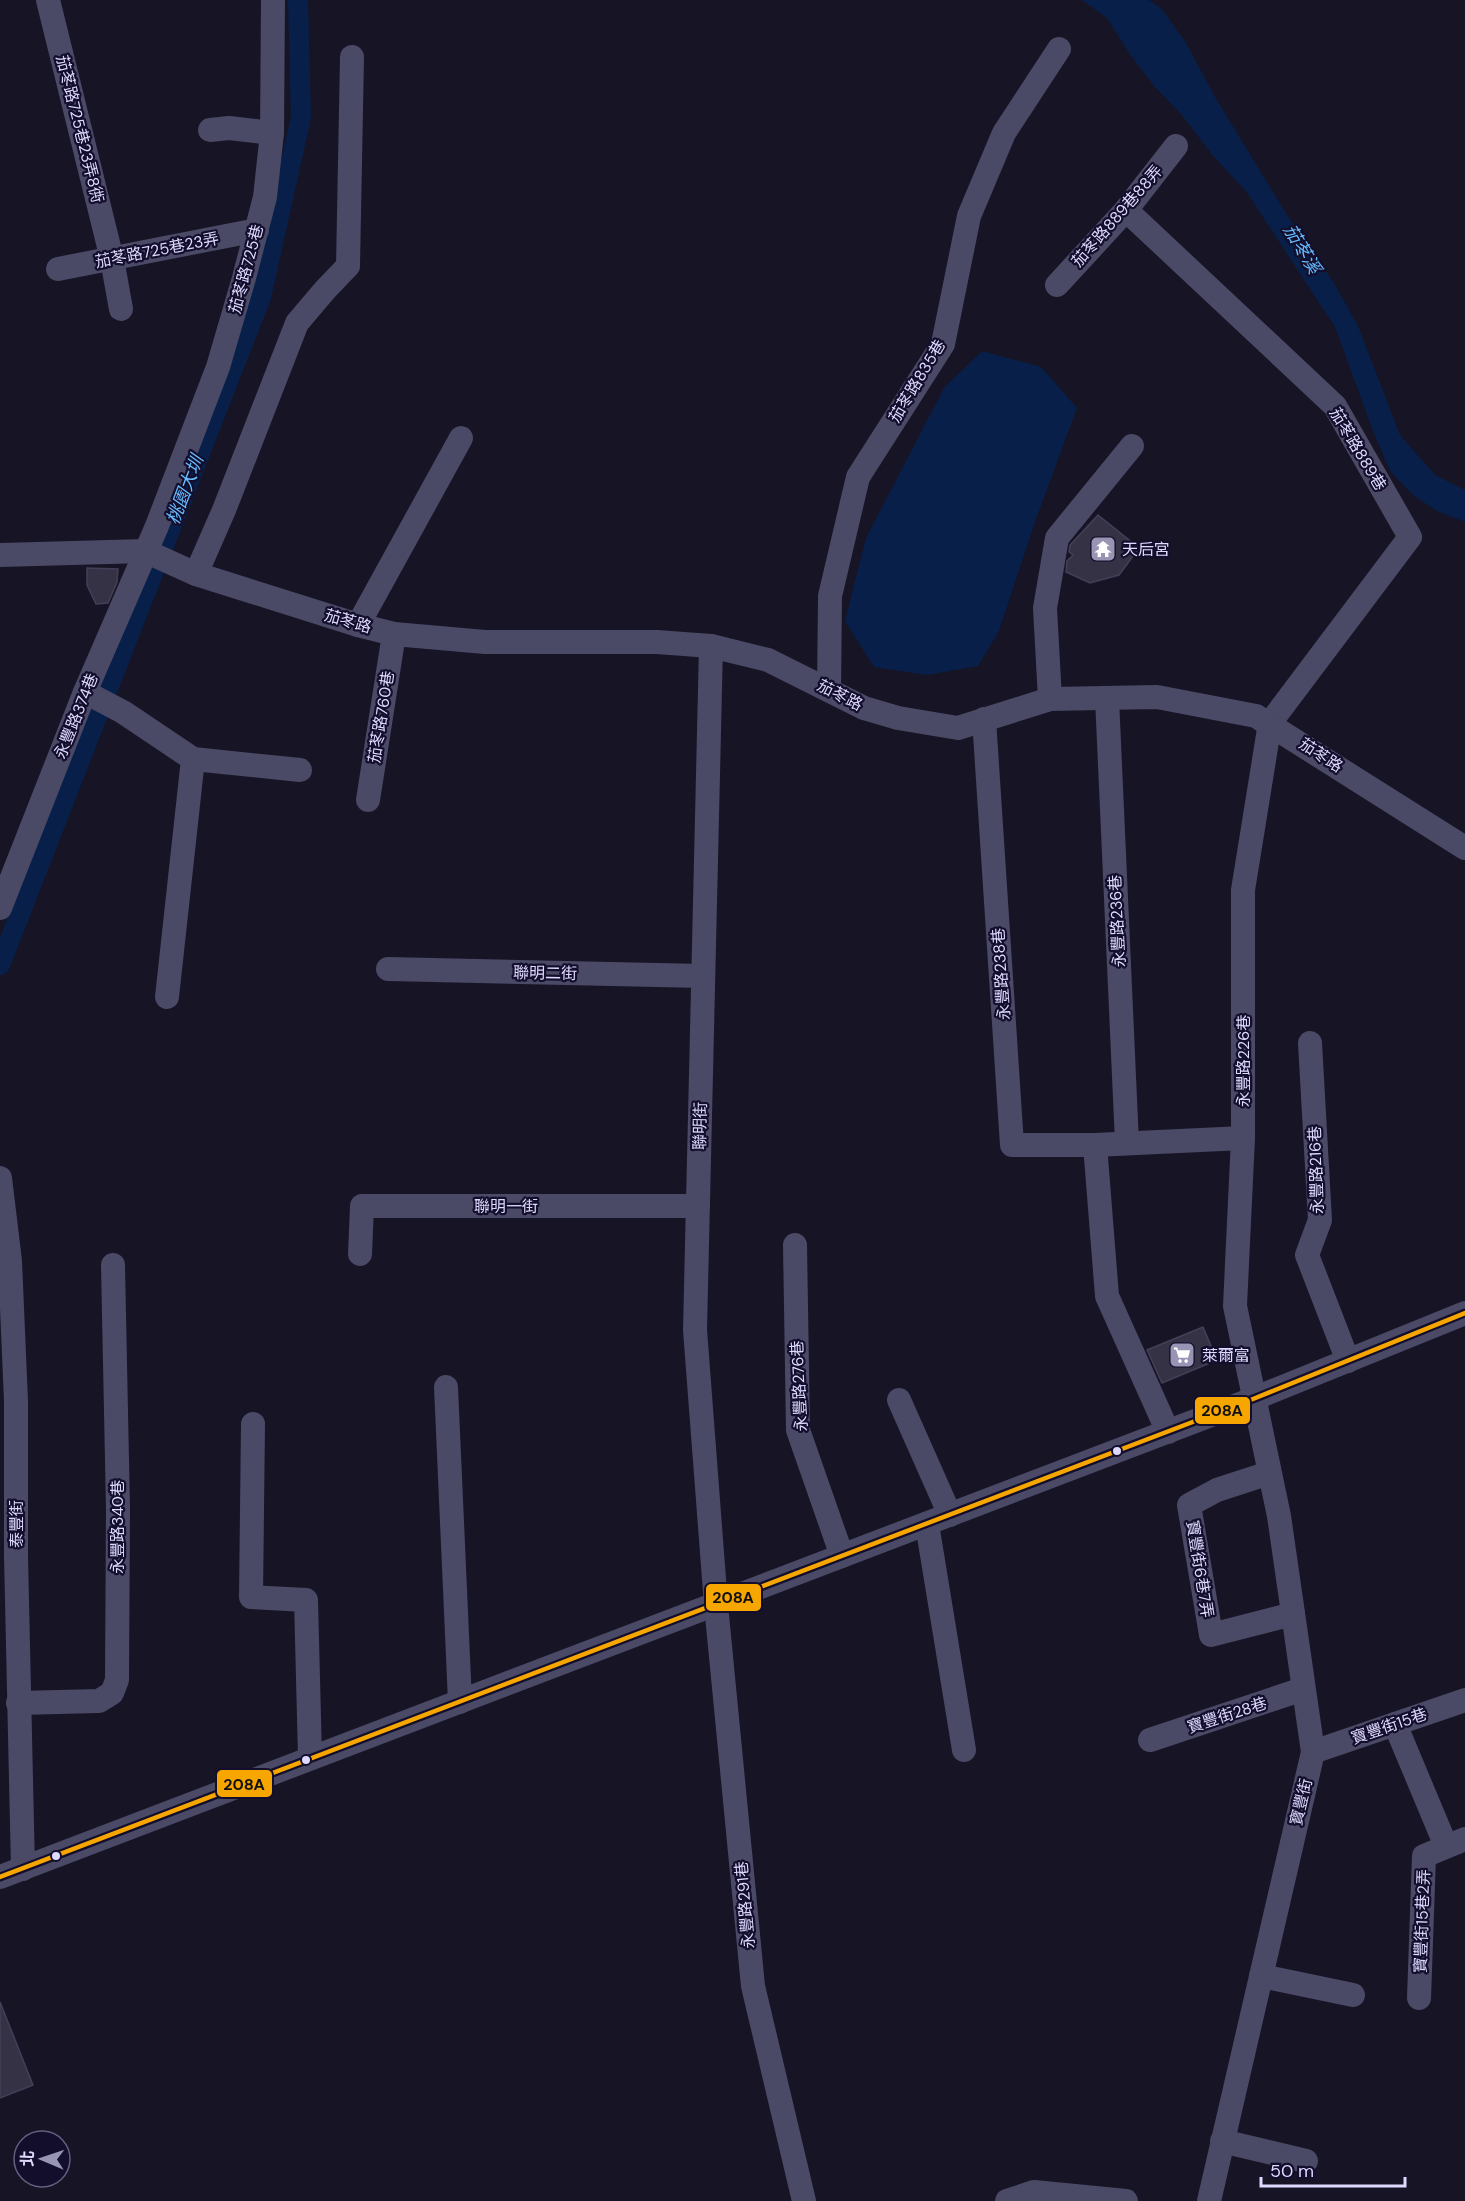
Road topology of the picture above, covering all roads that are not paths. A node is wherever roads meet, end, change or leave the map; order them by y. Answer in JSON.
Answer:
{"nodes":[{"id":1,"x":48,"y":0,"type":"edge"},
{"id":2,"x":273,"y":0,"type":"edge"},
{"id":3,"x":1059,"y":49,"type":"dead end"},
{"id":4,"x":352,"y":57,"type":"dead end"},
{"id":5,"x":210,"y":130,"type":"dead end"},
{"id":6,"x":272,"y":133,"type":"junction"},
{"id":7,"x":1176,"y":146,"type":"dead end"},
{"id":8,"x":1126,"y":210,"type":"junction"},
{"id":9,"x":256,"y":230,"type":"junction"},
{"id":10,"x":112,"y":259,"type":"junction"},
{"id":11,"x":58,"y":269,"type":"dead end"},
{"id":12,"x":1057,"y":285,"type":"dead end"},
{"id":13,"x":121,"y":309,"type":"dead end"},
{"id":14,"x":461,"y":438,"type":"dead end"},
{"id":15,"x":1132,"y":446,"type":"dead end"},
{"id":16,"x":157,"y":526,"type":"joint"},
{"id":17,"x":149,"y":553,"type":"junction"},
{"id":18,"x":0,"y":555,"type":"edge"},
{"id":19,"x":190,"y":571,"type":"junction"},
{"id":20,"x":358,"y":625,"type":"junction"},
{"id":21,"x":394,"y":634,"type":"junction"},
{"id":22,"x":711,"y":646,"type":"junction"},
{"id":23,"x":829,"y":690,"type":"junction"},
{"id":24,"x":91,"y":695,"type":"junction"},
{"id":25,"x":1107,"y":698,"type":"junction"},
{"id":26,"x":1050,"y":699,"type":"junction"},
{"id":27,"x":984,"y":719,"type":"junction"},
{"id":28,"x":1270,"y":723,"type":"junction"},
{"id":29,"x":193,"y":759,"type":"junction"},
{"id":30,"x":300,"y":770,"type":"dead end"},
{"id":31,"x":368,"y":800,"type":"dead end"},
{"id":32,"x":1465,"y":848,"type":"edge"},
{"id":33,"x":0,"y":908,"type":"edge"},
{"id":34,"x":388,"y":969,"type":"dead end"},
{"id":35,"x":703,"y":976,"type":"junction"},
{"id":36,"x":167,"y":997,"type":"dead end"},
{"id":37,"x":1310,"y":1042,"type":"dead end"},
{"id":38,"x":1243,"y":1138,"type":"junction"},
{"id":39,"x":1126,"y":1143,"type":"junction"},
{"id":40,"x":1095,"y":1145,"type":"junction"},
{"id":41,"x":0,"y":1178,"type":"edge"},
{"id":42,"x":698,"y":1206,"type":"junction"},
{"id":43,"x":795,"y":1245,"type":"dead end"},
{"id":44,"x":360,"y":1254,"type":"dead end"},
{"id":45,"x":113,"y":1265,"type":"dead end"},
{"id":46,"x":6,"y":1306,"type":"edge"},
{"id":47,"x":1465,"y":1313,"type":"edge"},
{"id":48,"x":1348,"y":1361,"type":"junction"},
{"id":49,"x":446,"y":1387,"type":"dead end"},
{"id":50,"x":1253,"y":1399,"type":"junction"},
{"id":51,"x":899,"y":1400,"type":"dead end"},
{"id":52,"x":8,"y":1401,"type":"edge"},
{"id":53,"x":253,"y":1424,"type":"dead end"},
{"id":54,"x":1168,"y":1432,"type":"junction"},
{"id":55,"x":1269,"y":1473,"type":"junction"},
{"id":56,"x":950,"y":1515,"type":"junction"},
{"id":57,"x":927,"y":1524,"type":"junction"},
{"id":58,"x":8,"y":1556,"type":"edge"},
{"id":59,"x":842,"y":1557,"type":"junction"},
{"id":60,"x":716,"y":1605,"type":"junction"},
{"id":61,"x":1293,"y":1614,"type":"junction"},
{"id":62,"x":1304,"y":1689,"type":"junction"},
{"id":63,"x":1465,"y":1701,"type":"edge"},
{"id":64,"x":460,"y":1702,"type":"junction"},
{"id":65,"x":18,"y":1703,"type":"junction"},
{"id":66,"x":1395,"y":1724,"type":"junction"},
{"id":67,"x":1150,"y":1740,"type":"dead end"},
{"id":68,"x":964,"y":1750,"type":"dead end"},
{"id":69,"x":1313,"y":1752,"type":"junction"},
{"id":70,"x":310,"y":1757,"type":"junction"},
{"id":71,"x":1456,"y":1842,"type":"edge"},
{"id":72,"x":11,"y":1873,"type":"edge"},
{"id":73,"x":1261,"y":1976,"type":"junction"},
{"id":74,"x":1353,"y":1995,"type":"dead end"},
{"id":75,"x":1419,"y":1998,"type":"dead end"},
{"id":76,"x":1222,"y":2141,"type":"junction"},
{"id":77,"x":1306,"y":2160,"type":"dead end"},
{"id":78,"x":804,"y":2201,"type":"edge"},
{"id":79,"x":1007,"y":2201,"type":"edge"},
{"id":80,"x":1126,"y":2201,"type":"edge"},
{"id":81,"x":1209,"y":2201,"type":"edge"}],
"edges":[{"from":1,"to":10,"type":"street","name":"茄苳路725巷23弄8衖"},
{"from":2,"to":6,"type":"street","name":"茄苳路725巷"},
{"from":3,"to":23,"type":"street","name":"茄苳路835巷"},
{"from":4,"to":19,"type":"street"},
{"from":5,"to":6,"type":"street"},
{"from":6,"to":9,"type":"street","name":"茄苳路725巷"},
{"from":7,"to":8,"type":"street","name":"茄苳路889巷88弄"},
{"from":8,"to":12,"type":"street","name":"茄苳路889巷88弄"},
{"from":8,"to":28,"type":"street","name":"茄苳路889巷"},
{"from":9,"to":10,"type":"street","name":"茄苳路725巷23弄"},
{"from":9,"to":16,"type":"street","name":"茄苳路725巷"},
{"from":10,"to":11,"type":"street","name":"茄苳路725巷23弄"},
{"from":10,"to":13,"type":"street","name":"茄苳路725巷23弄8衖"},
{"from":14,"to":20,"type":"street"},
{"from":15,"to":26,"type":"street"},
{"from":16,"to":17,"type":"street","name":"永豐路374巷"},
{"from":17,"to":18,"type":"street"},
{"from":17,"to":19,"type":"street","name":"茄苳路"},
{"from":17,"to":24,"type":"street","name":"永豐路374巷"},
{"from":19,"to":20,"type":"street","name":"茄苳路"},
{"from":20,"to":21,"type":"street","name":"茄苳路"},
{"from":21,"to":22,"type":"street","name":"茄苳路"},
{"from":21,"to":31,"type":"street","name":"茄苳路760巷"},
{"from":22,"to":23,"type":"street","name":"茄苳路"},
{"from":22,"to":35,"type":"street","name":"聯明街"},
{"from":23,"to":27,"type":"street","name":"茄苳路"},
{"from":24,"to":29,"type":"street"},
{"from":24,"to":33,"type":"street","name":"永豐路374巷"},
{"from":25,"to":26,"type":"street","name":"茄苳路"},
{"from":25,"to":28,"type":"street","name":"茄苳路"},
{"from":25,"to":39,"type":"street","name":"永豐路236巷"},
{"from":26,"to":27,"type":"street","name":"茄苳路"},
{"from":27,"to":40,"type":"street","name":"永豐路238巷"},
{"from":28,"to":32,"type":"street","name":"茄苳路"},
{"from":28,"to":38,"type":"street","name":"永豐路226巷"},
{"from":29,"to":30,"type":"street"},
{"from":29,"to":36,"type":"street"},
{"from":34,"to":35,"type":"street","name":"聯明二街"},
{"from":35,"to":42,"type":"street","name":"聯明街"},
{"from":37,"to":48,"type":"street","name":"永豐路216巷"},
{"from":38,"to":39,"type":"street"},
{"from":38,"to":50,"type":"street","name":"永豐路226巷"},
{"from":39,"to":40,"type":"street"},
{"from":40,"to":54,"type":"street"},
{"from":41,"to":46,"type":"street","name":"泰豐街"},
{"from":42,"to":44,"type":"street","name":"聯明一街"},
{"from":42,"to":60,"type":"street","name":"聯明街"},
{"from":43,"to":59,"type":"street","name":"永豐路276巷"},
{"from":45,"to":65,"type":"street","name":"永豐路340巷"},
{"from":46,"to":52,"type":"street","name":"泰豐街"},
{"from":47,"to":48,"type":"street"},
{"from":48,"to":50,"type":"street"},
{"from":49,"to":64,"type":"street"},
{"from":50,"to":54,"type":"street"},
{"from":50,"to":55,"type":"street","name":"寶豐街"},
{"from":51,"to":56,"type":"street"},
{"from":52,"to":58,"type":"street","name":"泰豐街"},
{"from":53,"to":70,"type":"street"},
{"from":54,"to":56,"type":"street"},
{"from":55,"to":61,"type":"street","name":"寶豐街"},
{"from":55,"to":61,"type":"street","name":"寶豐街6巷7弄"},
{"from":56,"to":57,"type":"street"},
{"from":57,"to":59,"type":"street"},
{"from":57,"to":68,"type":"street"},
{"from":58,"to":65,"type":"street","name":"泰豐街"},
{"from":59,"to":60,"type":"street"},
{"from":60,"to":64,"type":"street"},
{"from":60,"to":78,"type":"street","name":"永豐路291巷"},
{"from":61,"to":62,"type":"street","name":"寶豐街"},
{"from":62,"to":67,"type":"street","name":"寶豐街28巷"},
{"from":62,"to":69,"type":"street","name":"寶豐街"},
{"from":63,"to":66,"type":"street","name":"寶豐街15巷"},
{"from":64,"to":70,"type":"street"},
{"from":65,"to":72,"type":"street","name":"泰豐街"},
{"from":66,"to":69,"type":"street","name":"寶豐街15巷"},
{"from":66,"to":71,"type":"street","name":"寶豐街15巷2弄"},
{"from":69,"to":73,"type":"street","name":"寶豐街"},
{"from":70,"to":72,"type":"street"},
{"from":71,"to":75,"type":"street","name":"寶豐街15巷2弄"},
{"from":73,"to":74,"type":"street"},
{"from":73,"to":76,"type":"street","name":"寶豐街"},
{"from":76,"to":77,"type":"street"},
{"from":76,"to":81,"type":"street","name":"寶豐街"},
{"from":79,"to":80,"type":"street"}]}
